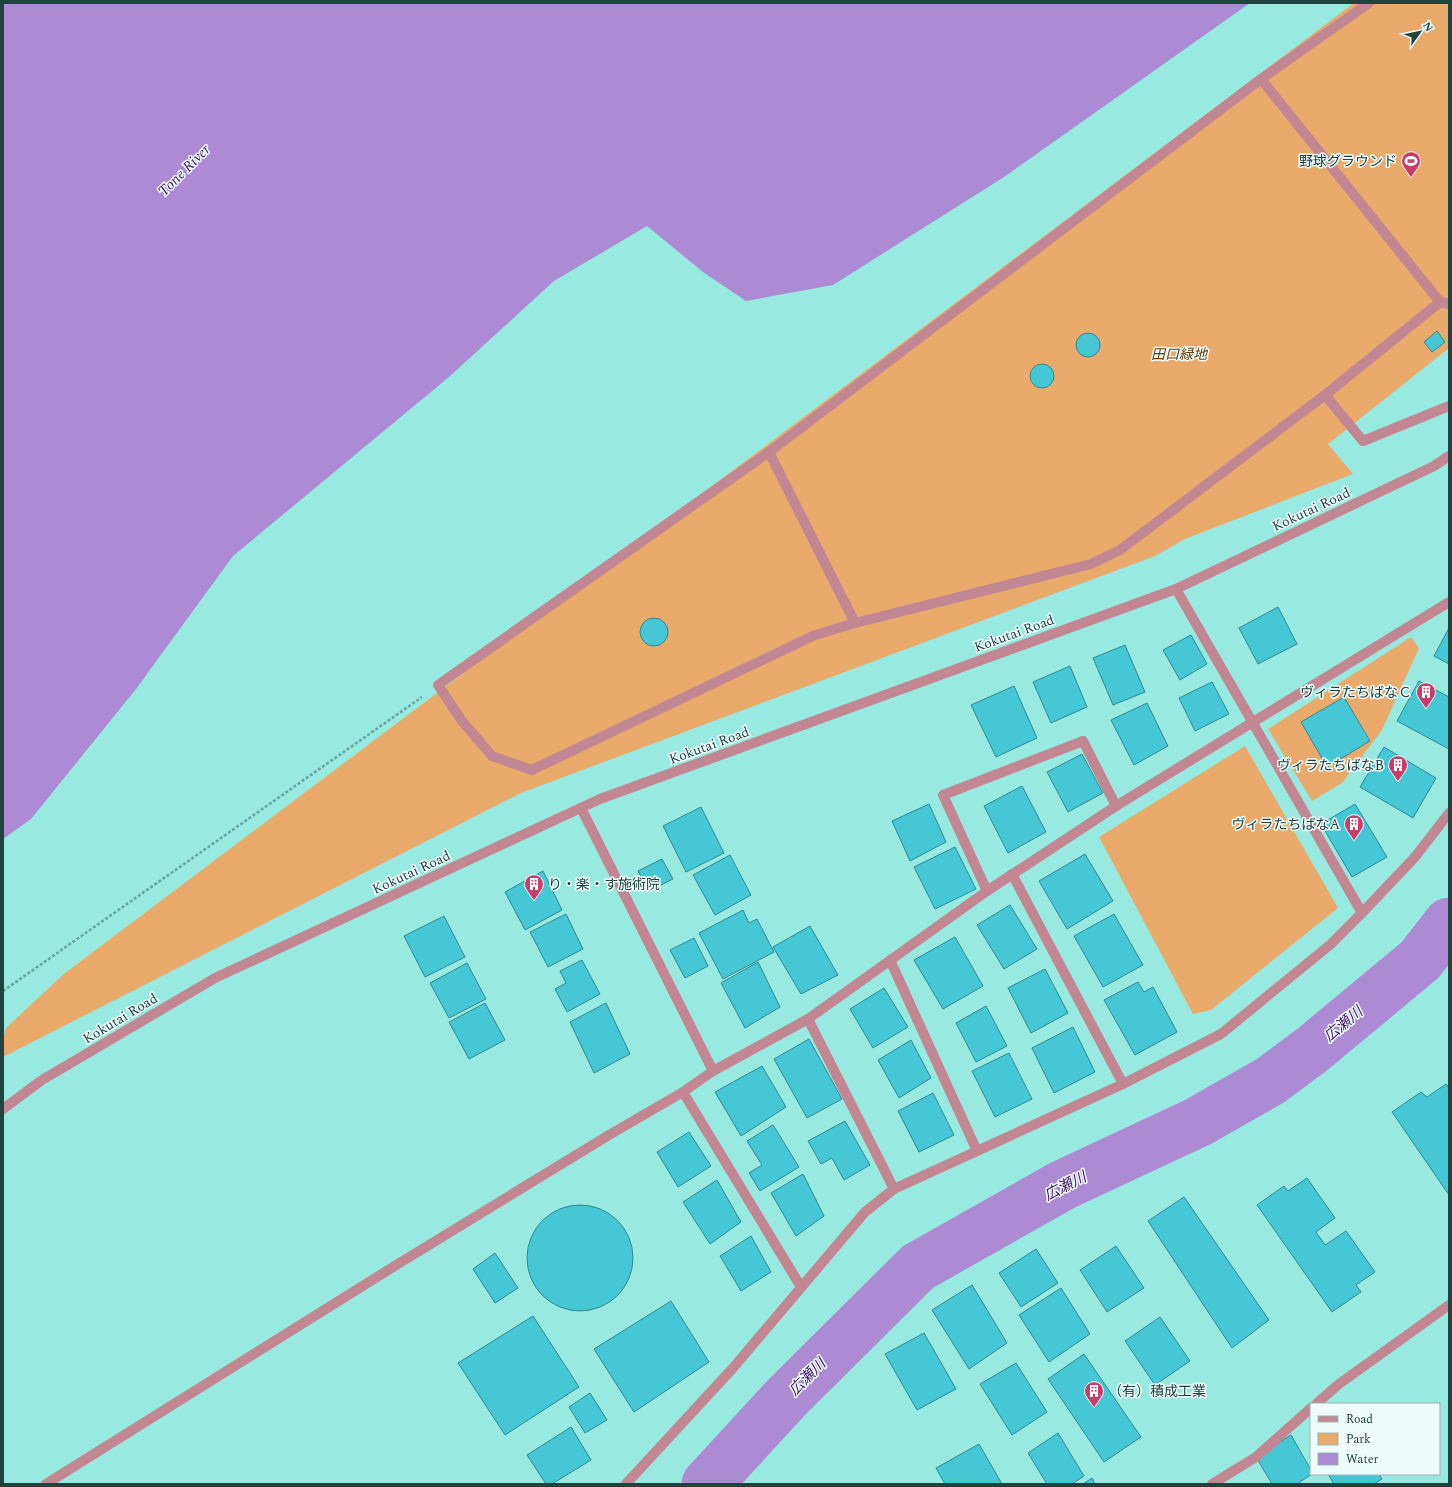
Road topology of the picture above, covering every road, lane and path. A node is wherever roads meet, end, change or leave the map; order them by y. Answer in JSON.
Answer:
{"nodes":[{"id":1,"x":1369,"y":3,"type":"edge"},
{"id":2,"x":1261,"y":79,"type":"junction"},
{"id":3,"x":1444,"y":303,"type":"edge"},
{"id":4,"x":1325,"y":395,"type":"junction"},
{"id":5,"x":1449,"y":406,"type":"edge"},
{"id":6,"x":769,"y":452,"type":"junction"},
{"id":7,"x":1449,"y":456,"type":"edge"},
{"id":8,"x":1176,"y":589,"type":"junction"},
{"id":9,"x":1449,"y":602,"type":"edge"},
{"id":10,"x":855,"y":623,"type":"junction"},
{"id":11,"x":438,"y":685,"type":"junction"},
{"id":12,"x":1252,"y":723,"type":"junction"},
{"id":13,"x":1116,"y":806,"type":"junction"},
{"id":14,"x":581,"y":808,"type":"junction"},
{"id":15,"x":1449,"y":813,"type":"edge"},
{"id":16,"x":1012,"y":874,"type":"junction"},
{"id":17,"x":987,"y":890,"type":"junction"},
{"id":18,"x":1362,"y":913,"type":"junction"},
{"id":19,"x":890,"y":960,"type":"junction"},
{"id":20,"x":3,"y":991,"type":"edge"},
{"id":21,"x":808,"y":1018,"type":"junction"},
{"id":22,"x":713,"y":1070,"type":"junction"},
{"id":23,"x":1124,"y":1084,"type":"junction"},
{"id":24,"x":683,"y":1092,"type":"junction"},
{"id":25,"x":3,"y":1109,"type":"edge"},
{"id":26,"x":977,"y":1151,"type":"junction"},
{"id":27,"x":894,"y":1189,"type":"junction"},
{"id":28,"x":801,"y":1287,"type":"junction"},
{"id":29,"x":1449,"y":1305,"type":"edge"},
{"id":30,"x":1317,"y":1403,"type":"edge"},
{"id":31,"x":1310,"y":1409,"type":"edge"},
{"id":32,"x":46,"y":1484,"type":"edge"},
{"id":33,"x":626,"y":1484,"type":"edge"},
{"id":34,"x":1212,"y":1484,"type":"edge"}],
"edges":[{"from":1,"to":2,"type":"street"},
{"from":2,"to":3,"type":"street"},
{"from":2,"to":6,"type":"street"},
{"from":3,"to":4,"type":"street"},
{"from":4,"to":5,"type":"street"},
{"from":4,"to":10,"type":"street"},
{"from":6,"to":10,"type":"street"},
{"from":6,"to":11,"type":"street"},
{"from":7,"to":8,"type":"street","name":"Kokutai Road"},
{"from":8,"to":12,"type":"street"},
{"from":8,"to":14,"type":"street","name":"Kokutai Road"},
{"from":9,"to":12,"type":"street"},
{"from":10,"to":11,"type":"street"},
{"from":11,"to":20,"type":"path"},
{"from":12,"to":13,"type":"street"},
{"from":12,"to":18,"type":"street"},
{"from":13,"to":16,"type":"street"},
{"from":13,"to":17,"type":"street"},
{"from":14,"to":22,"type":"street"},
{"from":14,"to":25,"type":"street","name":"Kokutai Road"},
{"from":15,"to":18,"type":"street"},
{"from":16,"to":17,"type":"street"},
{"from":16,"to":23,"type":"street"},
{"from":17,"to":19,"type":"street"},
{"from":18,"to":23,"type":"street"},
{"from":19,"to":21,"type":"street"},
{"from":19,"to":26,"type":"street"},
{"from":21,"to":22,"type":"street"},
{"from":21,"to":27,"type":"street"},
{"from":22,"to":24,"type":"street"},
{"from":23,"to":26,"type":"street"},
{"from":24,"to":28,"type":"street"},
{"from":24,"to":32,"type":"street"},
{"from":26,"to":27,"type":"street"},
{"from":27,"to":28,"type":"street"},
{"from":28,"to":33,"type":"street"},
{"from":29,"to":30,"type":"street"},
{"from":31,"to":34,"type":"street"}]}
